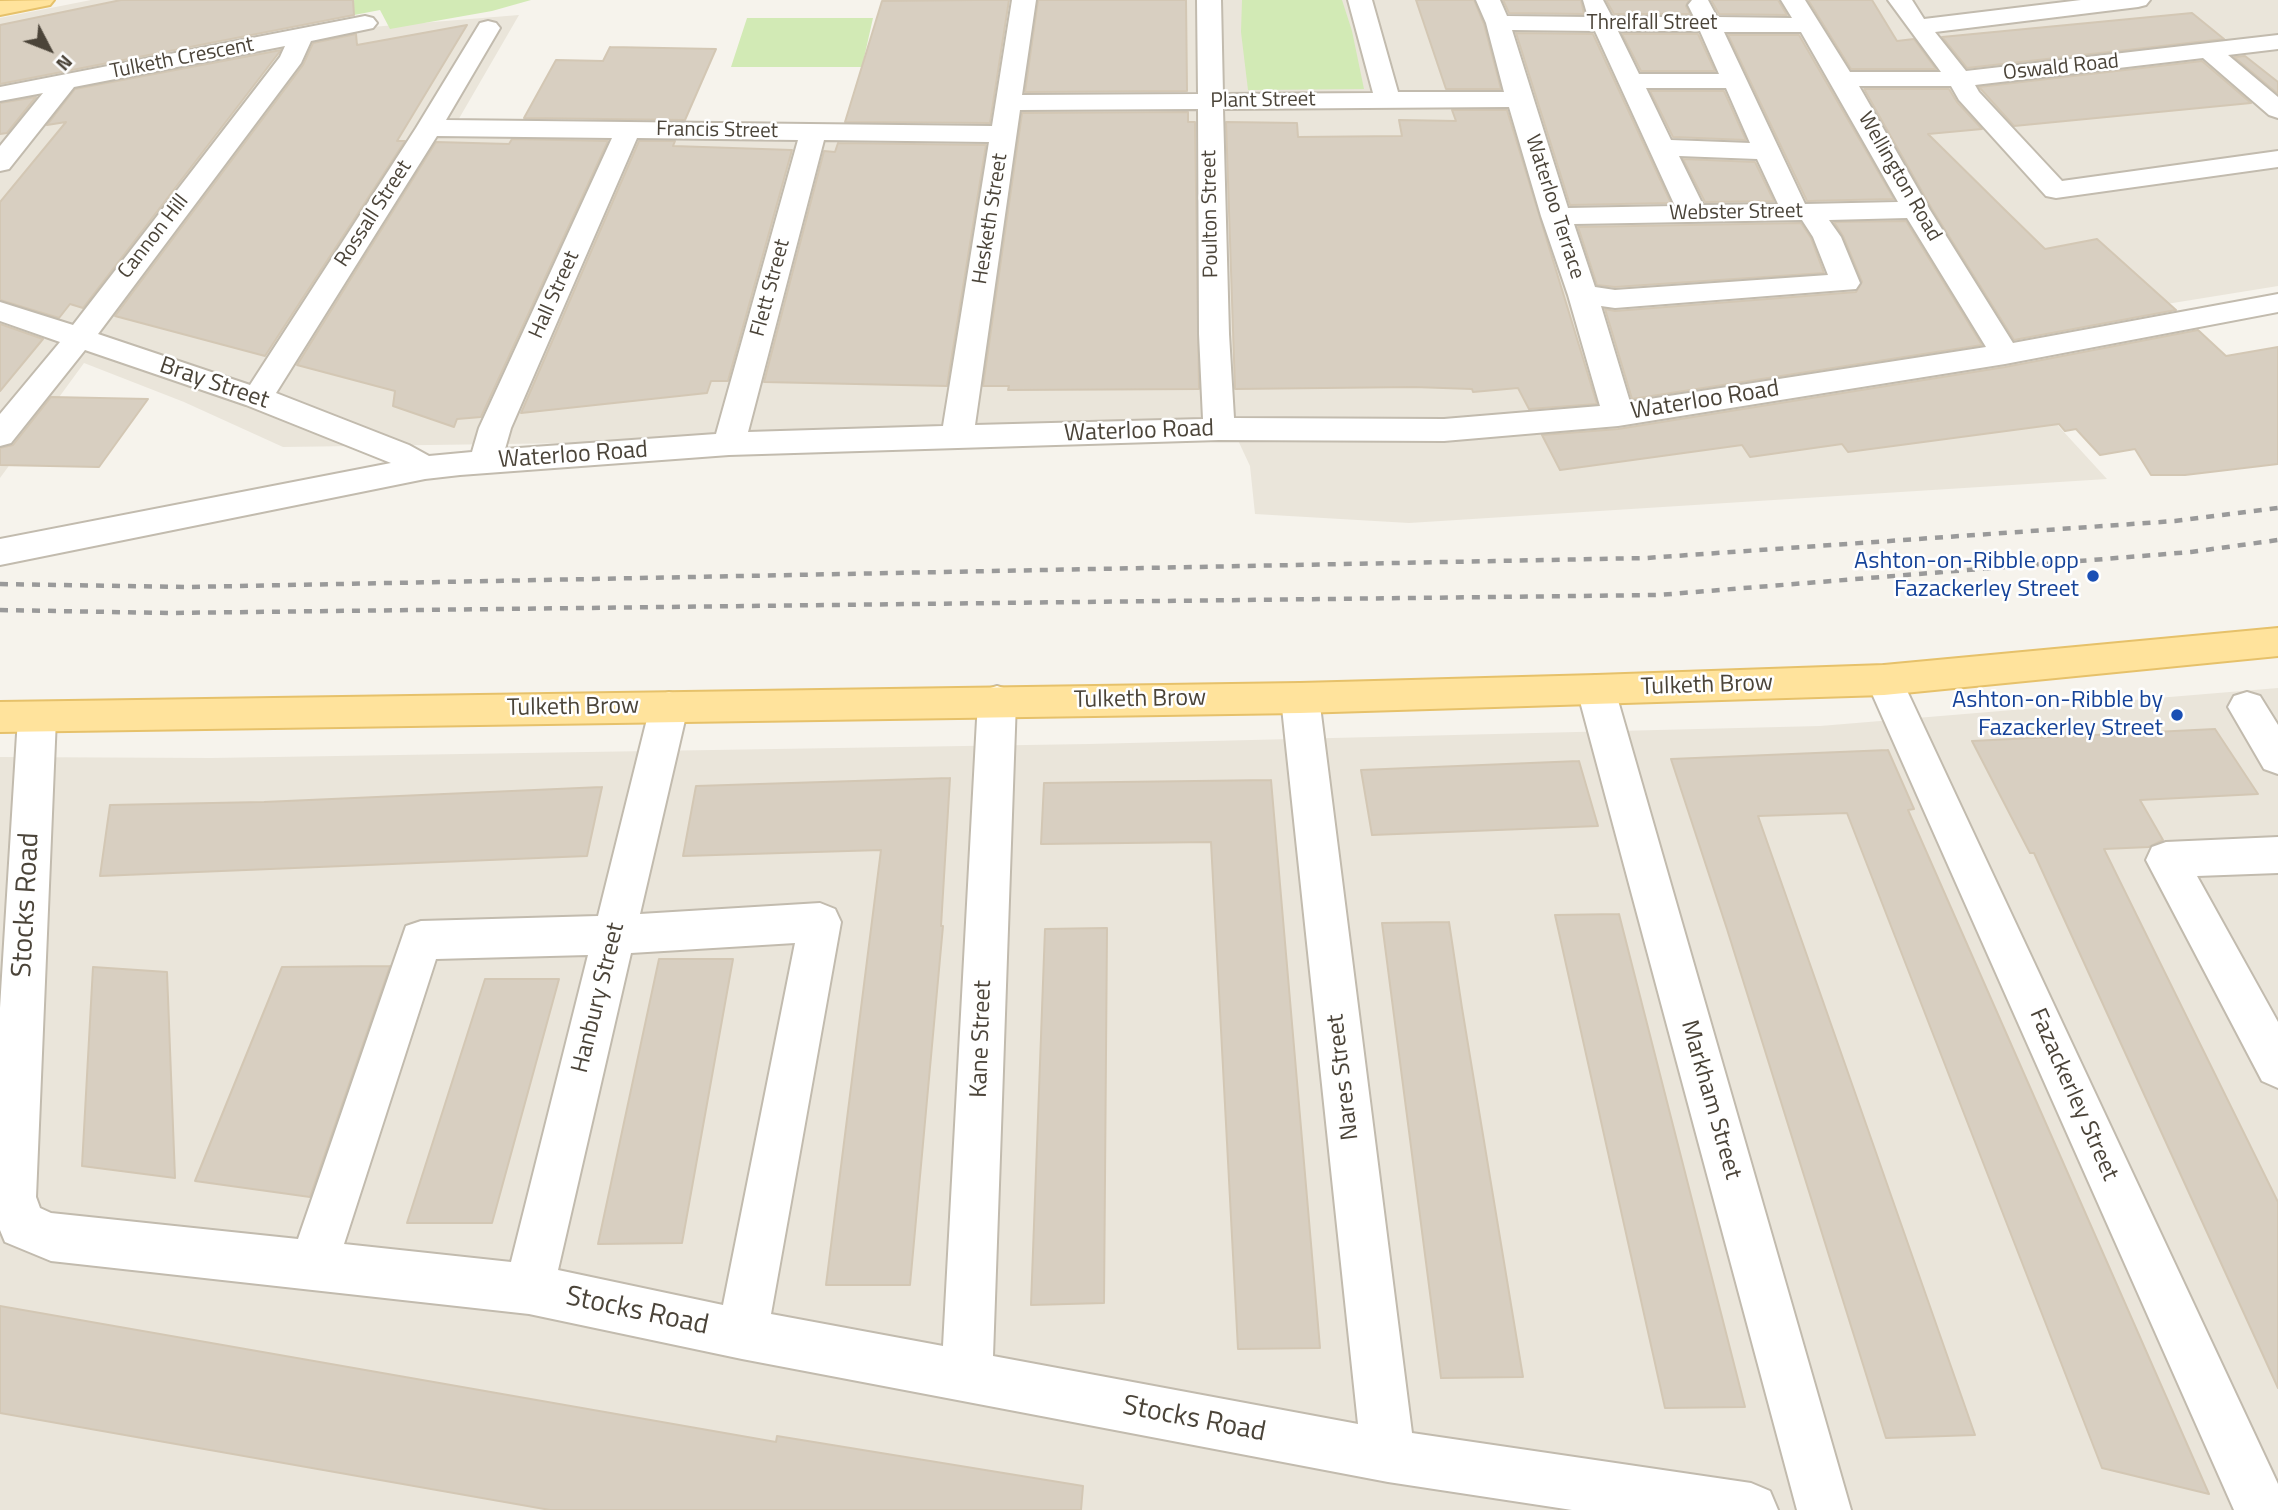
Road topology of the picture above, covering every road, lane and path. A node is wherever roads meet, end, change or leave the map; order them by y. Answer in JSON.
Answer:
{"nodes":[{"id":1,"x":42,"y":0,"type":"edge"},
{"id":2,"x":1024,"y":0,"type":"edge"},
{"id":3,"x":1209,"y":0,"type":"edge"},
{"id":4,"x":1360,"y":0,"type":"edge"},
{"id":5,"x":1592,"y":0,"type":"edge"},
{"id":6,"x":1698,"y":0,"type":"edge"},
{"id":7,"x":1793,"y":0,"type":"edge"},
{"id":8,"x":1900,"y":0,"type":"edge"},
{"id":9,"x":2138,"y":0,"type":"edge"},
{"id":10,"x":0,"y":8,"type":"edge"},
{"id":11,"x":1493,"y":11,"type":"edge"},
{"id":12,"x":365,"y":23,"type":"dead end"},
{"id":13,"x":1604,"y":23,"type":"junction"},
{"id":14,"x":1709,"y":24,"type":"junction"},
{"id":15,"x":1807,"y":25,"type":"junction"},
{"id":16,"x":1918,"y":27,"type":"junction"},
{"id":17,"x":488,"y":28,"type":"dead end"},
{"id":18,"x":301,"y":36,"type":"junction"},
{"id":19,"x":2278,"y":42,"type":"edge"},
{"id":20,"x":2209,"y":51,"type":"junction"},
{"id":21,"x":1842,"y":79,"type":"junction"},
{"id":22,"x":1960,"y":79,"type":"junction"},
{"id":23,"x":1631,"y":81,"type":"junction"},
{"id":24,"x":1737,"y":81,"type":"junction"},
{"id":25,"x":65,"y":82,"type":"junction"},
{"id":26,"x":0,"y":94,"type":"edge"},
{"id":27,"x":1519,"y":99,"type":"junction"},
{"id":28,"x":1388,"y":100,"type":"junction"},
{"id":29,"x":1209,"y":101,"type":"junction"},
{"id":30,"x":1007,"y":103,"type":"junction"},
{"id":31,"x":2278,"y":110,"type":"edge"},
{"id":32,"x":429,"y":128,"type":"junction"},
{"id":33,"x":628,"y":130,"type":"junction"},
{"id":34,"x":813,"y":132,"type":"junction"},
{"id":35,"x":1004,"y":134,"type":"junction"},
{"id":36,"x":1661,"y":147,"type":"junction"},
{"id":37,"x":1765,"y":151,"type":"junction"},
{"id":38,"x":2278,"y":159,"type":"edge"},
{"id":39,"x":0,"y":163,"type":"edge"},
{"id":40,"x":1916,"y":210,"type":"junction"},
{"id":41,"x":1803,"y":212,"type":"junction"},
{"id":42,"x":1693,"y":214,"type":"junction"},
{"id":43,"x":1555,"y":216,"type":"junction"},
{"id":44,"x":1583,"y":295,"type":"junction"},
{"id":45,"x":2278,"y":303,"type":"edge"},
{"id":46,"x":0,"y":311,"type":"edge"},
{"id":47,"x":77,"y":338,"type":"junction"},
{"id":48,"x":2006,"y":354,"type":"junction"},
{"id":49,"x":257,"y":398,"type":"junction"},
{"id":50,"x":1618,"y":415,"type":"junction"},
{"id":51,"x":1219,"y":429,"type":"junction"},
{"id":52,"x":0,"y":435,"type":"edge"},
{"id":53,"x":957,"y":438,"type":"junction"},
{"id":54,"x":729,"y":444,"type":"junction"},
{"id":55,"x":485,"y":462,"type":"junction"},
{"id":56,"x":425,"y":468,"type":"junction"},
{"id":57,"x":0,"y":552,"type":"edge"},
{"id":58,"x":2278,"y":642,"type":"edge"},
{"id":59,"x":1884,"y":680,"type":"junction"},
{"id":60,"x":1596,"y":691,"type":"junction"},
{"id":61,"x":1300,"y":698,"type":"junction"},
{"id":62,"x":997,"y":701,"type":"junction"},
{"id":63,"x":669,"y":707,"type":"junction"},
{"id":64,"x":2246,"y":707,"type":"dead end"},
{"id":65,"x":19,"y":718,"type":"edge"},
{"id":66,"x":2278,"y":758,"type":"edge"},
{"id":67,"x":2278,"y":855,"type":"edge"},
{"id":68,"x":615,"y":935,"type":"junction"},
{"id":69,"x":2278,"y":1066,"type":"edge"},
{"id":70,"x":313,"y":1266,"type":"junction"},
{"id":71,"x":529,"y":1289,"type":"junction"},
{"id":72,"x":742,"y":1334,"type":"junction"},
{"id":73,"x":967,"y":1377,"type":"junction"},
{"id":74,"x":1388,"y":1456,"type":"junction"},
{"id":75,"x":1751,"y":1510,"type":"edge"},
{"id":76,"x":1824,"y":1510,"type":"edge"},
{"id":77,"x":2262,"y":1510,"type":"edge"}],
"edges":[{"from":1,"to":10,"type":"main road"},
{"from":2,"to":30,"type":"street","name":"Hesketh Street"},
{"from":3,"to":29,"type":"street","name":"Poulton Street"},
{"from":4,"to":28,"type":"street"},
{"from":5,"to":13,"type":"street"},
{"from":6,"to":14,"type":"street"},
{"from":7,"to":15,"type":"street","name":"Wellington Road"},
{"from":8,"to":16,"type":"street"},
{"from":9,"to":16,"type":"street"},
{"from":11,"to":13,"type":"street","name":"Threlfall Street"},
{"from":11,"to":27,"type":"street","name":"Waterloo Terrace"},
{"from":12,"to":18,"type":"street","name":"Tulketh Crescent"},
{"from":13,"to":14,"type":"street","name":"Threlfall Street"},
{"from":13,"to":23,"type":"street"},
{"from":14,"to":15,"type":"street","name":"Threlfall Street"},
{"from":14,"to":24,"type":"street"},
{"from":15,"to":21,"type":"street","name":"Wellington Road"},
{"from":16,"to":22,"type":"street"},
{"from":17,"to":32,"type":"street","name":"Rossall Street"},
{"from":18,"to":25,"type":"street","name":"Tulketh Crescent"},
{"from":18,"to":47,"type":"street","name":"Cannon Hill"},
{"from":19,"to":20,"type":"street","name":"Oswald Road"},
{"from":20,"to":22,"type":"street","name":"Oswald Road"},
{"from":20,"to":31,"type":"street"},
{"from":21,"to":22,"type":"street","name":"Oswald Road"},
{"from":21,"to":40,"type":"street","name":"Wellington Road"},
{"from":22,"to":38,"type":"street"},
{"from":23,"to":24,"type":"street"},
{"from":23,"to":36,"type":"street"},
{"from":24,"to":37,"type":"street"},
{"from":25,"to":26,"type":"street","name":"Tulketh Crescent"},
{"from":25,"to":39,"type":"street"},
{"from":27,"to":28,"type":"street","name":"Plant Street"},
{"from":27,"to":43,"type":"street","name":"Waterloo Terrace"},
{"from":28,"to":29,"type":"street","name":"Plant Street"},
{"from":29,"to":30,"type":"street","name":"Plant Street"},
{"from":29,"to":51,"type":"street","name":"Poulton Street"},
{"from":30,"to":35,"type":"street","name":"Hesketh Street"},
{"from":32,"to":33,"type":"street","name":"Francis Street"},
{"from":32,"to":49,"type":"street","name":"Rossall Street"},
{"from":33,"to":34,"type":"street","name":"Francis Street"},
{"from":33,"to":55,"type":"street","name":"Hall Street"},
{"from":34,"to":35,"type":"street","name":"Francis Street"},
{"from":34,"to":54,"type":"street","name":"Flett Street"},
{"from":35,"to":53,"type":"street","name":"Hesketh Street"},
{"from":36,"to":37,"type":"street"},
{"from":36,"to":42,"type":"street"},
{"from":37,"to":41,"type":"street"},
{"from":40,"to":41,"type":"street","name":"Webster Street"},
{"from":40,"to":48,"type":"street","name":"Wellington Road"},
{"from":41,"to":42,"type":"street","name":"Webster Street"},
{"from":41,"to":44,"type":"street"},
{"from":42,"to":43,"type":"street","name":"Webster Street"},
{"from":43,"to":44,"type":"street","name":"Waterloo Terrace"},
{"from":44,"to":50,"type":"street","name":"Waterloo Terrace"},
{"from":45,"to":48,"type":"street","name":"Waterloo Road"},
{"from":46,"to":47,"type":"street","name":"Bray Street"},
{"from":47,"to":49,"type":"street","name":"Bray Street"},
{"from":47,"to":52,"type":"street","name":"Cannon Hill"},
{"from":48,"to":50,"type":"street","name":"Waterloo Road"},
{"from":49,"to":56,"type":"street","name":"Bray Street"},
{"from":50,"to":51,"type":"street","name":"Waterloo Road"},
{"from":51,"to":53,"type":"street","name":"Waterloo Road"},
{"from":53,"to":54,"type":"street","name":"Waterloo Road"},
{"from":54,"to":55,"type":"street","name":"Waterloo Road"},
{"from":55,"to":56,"type":"street","name":"Waterloo Road"},
{"from":56,"to":57,"type":"street","name":"Waterloo Road"},
{"from":58,"to":59,"type":"main road","name":"Tulketh Brow"},
{"from":59,"to":60,"type":"main road","name":"Tulketh Brow"},
{"from":59,"to":77,"type":"street","name":"Fazackerley Street"},
{"from":60,"to":61,"type":"main road","name":"Tulketh Brow"},
{"from":60,"to":76,"type":"street","name":"Markham Street"},
{"from":61,"to":62,"type":"main road","name":"Tulketh Brow"},
{"from":61,"to":74,"type":"street","name":"Nares Street"},
{"from":62,"to":63,"type":"main road","name":"Tulketh Brow"},
{"from":62,"to":73,"type":"street","name":"Kane Street"},
{"from":63,"to":65,"type":"main road","name":"Tulketh Brow"},
{"from":63,"to":68,"type":"street","name":"Hanbury Street"},
{"from":64,"to":66,"type":"street"},
{"from":65,"to":70,"type":"street","name":"Stocks Road"},
{"from":67,"to":69,"type":"street"},
{"from":68,"to":70,"type":"street"},
{"from":68,"to":71,"type":"street","name":"Hanbury Street"},
{"from":68,"to":72,"type":"street"},
{"from":70,"to":71,"type":"street","name":"Stocks Road"},
{"from":71,"to":72,"type":"street","name":"Stocks Road"},
{"from":72,"to":73,"type":"street","name":"Stocks Road"},
{"from":73,"to":74,"type":"street","name":"Stocks Road"},
{"from":74,"to":75,"type":"street","name":"Stocks Road"}]}
